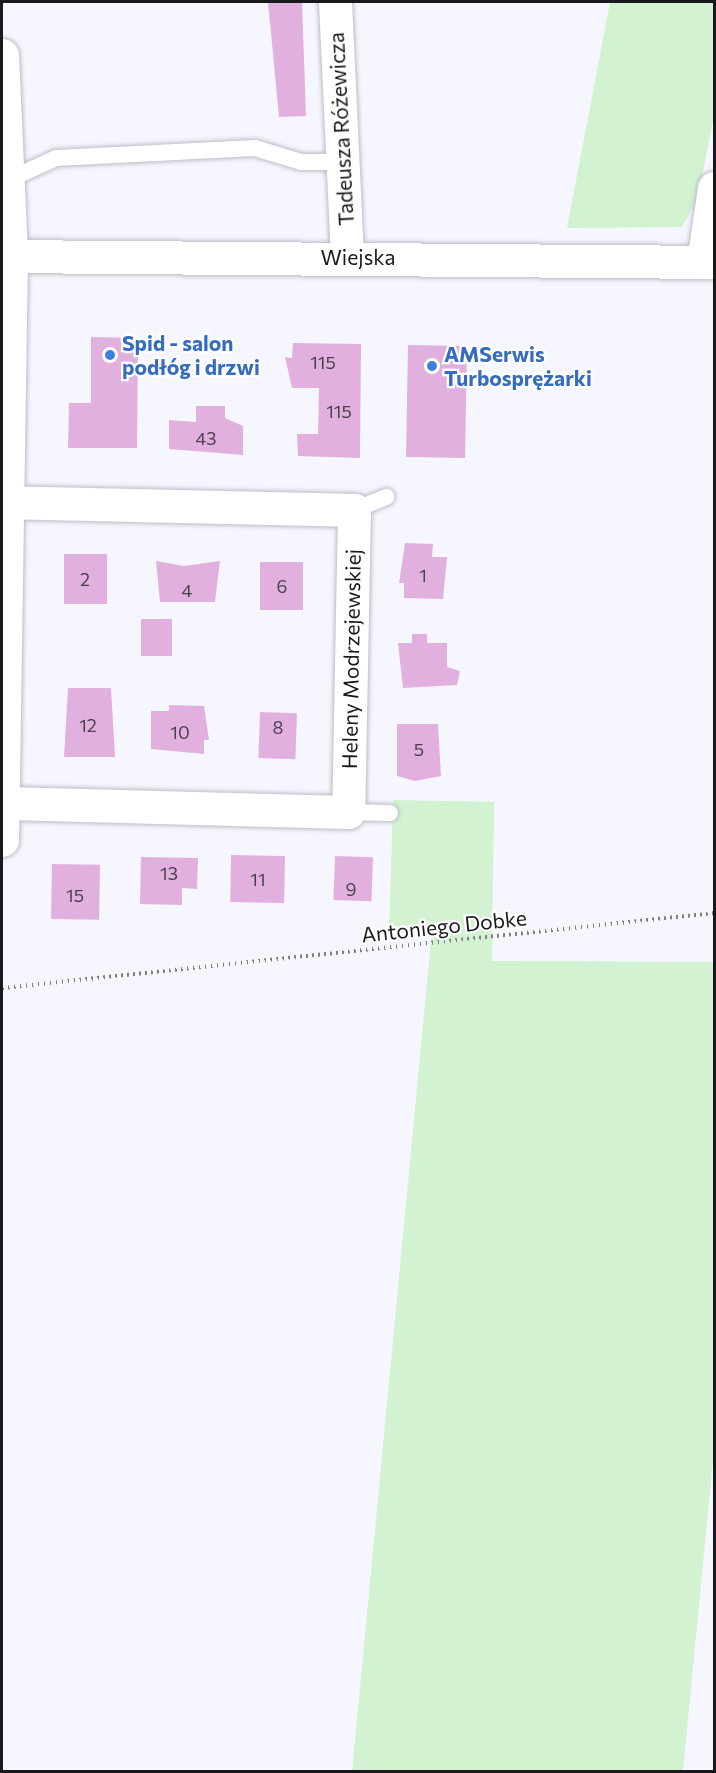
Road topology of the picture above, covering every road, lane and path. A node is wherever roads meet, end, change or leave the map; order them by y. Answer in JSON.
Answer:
{"nodes":[{"id":1,"x":335,"y":2,"type":"edge"},
{"id":2,"x":2,"y":55,"type":"edge"},
{"id":3,"x":343,"y":162,"type":"junction"},
{"id":4,"x":8,"y":180,"type":"junction"},
{"id":5,"x":714,"y":188,"type":"edge"},
{"id":6,"x":6,"y":256,"type":"edge"},
{"id":7,"x":347,"y":257,"type":"junction"},
{"id":8,"x":709,"y":262,"type":"edge"},
{"id":9,"x":386,"y":497,"type":"dead end"},
{"id":10,"x":4,"y":502,"type":"edge"},
{"id":11,"x":354,"y":510,"type":"junction"},
{"id":12,"x":5,"y":803,"type":"junction"},
{"id":13,"x":348,"y":812,"type":"junction"},
{"id":14,"x":390,"y":813,"type":"dead end"},
{"id":15,"x":2,"y":840,"type":"edge"},
{"id":16,"x":714,"y":913,"type":"edge"},
{"id":17,"x":2,"y":988,"type":"edge"}],
"edges":[{"from":1,"to":3,"type":"street","name":"Tadeusza Różewicza"},
{"from":2,"to":4,"type":"street"},
{"from":3,"to":4,"type":"lane"},
{"from":3,"to":7,"type":"street","name":"Tadeusza Różewicza"},
{"from":4,"to":6,"type":"street"},
{"from":5,"to":8,"type":"street"},
{"from":6,"to":7,"type":"street","name":"Wiejska"},
{"from":6,"to":10,"type":"street"},
{"from":7,"to":8,"type":"street","name":"Wiejska"},
{"from":9,"to":11,"type":"lane"},
{"from":10,"to":11,"type":"street"},
{"from":10,"to":12,"type":"street"},
{"from":11,"to":13,"type":"street","name":"Heleny Modrzejewskiej"},
{"from":12,"to":13,"type":"street"},
{"from":12,"to":15,"type":"street"},
{"from":13,"to":14,"type":"lane"},
{"from":16,"to":17,"type":"path","name":"Antoniego Dobke"}]}
